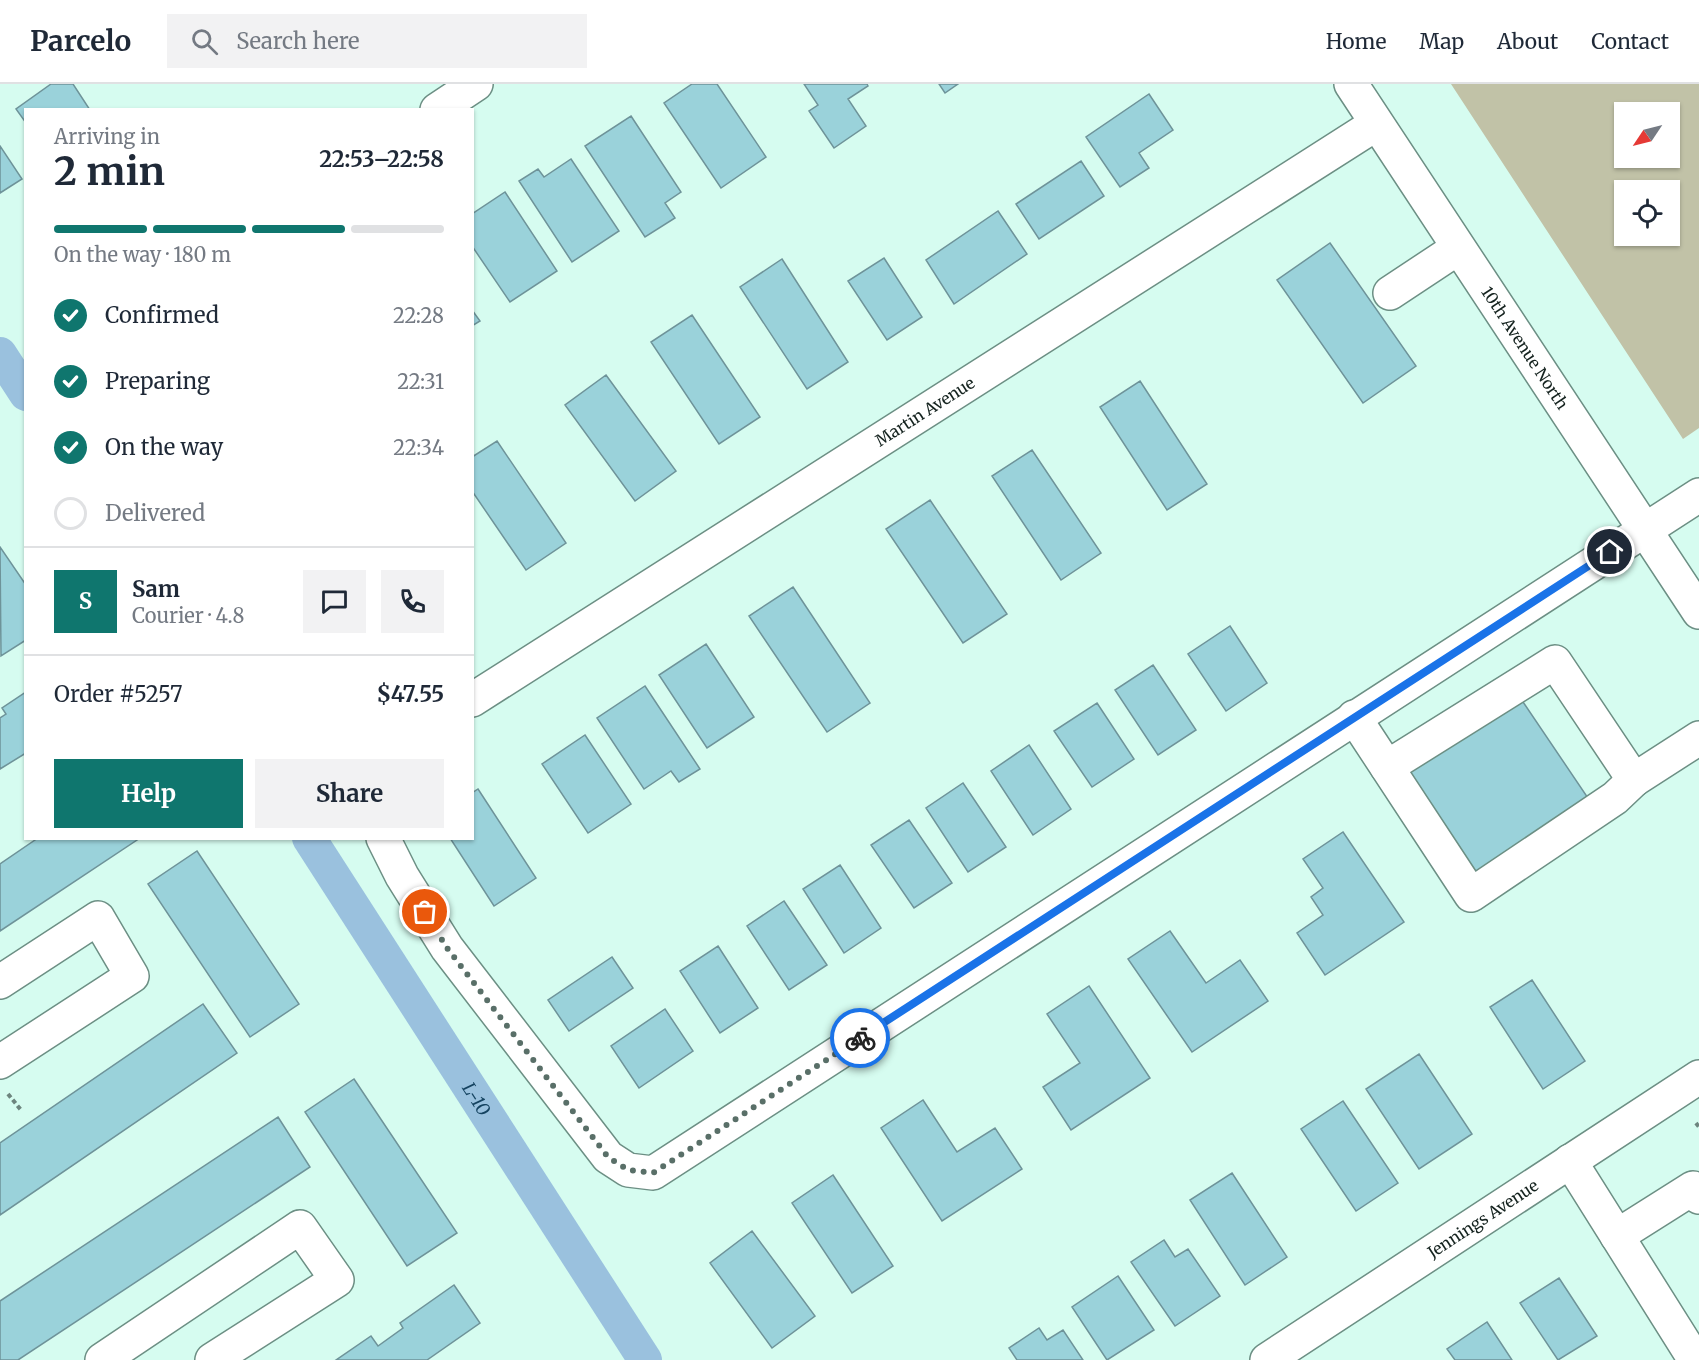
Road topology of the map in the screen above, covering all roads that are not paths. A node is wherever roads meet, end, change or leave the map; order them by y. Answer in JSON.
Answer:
{"nodes":[{"id":1,"x":476,"y":84,"type":"edge"},
{"id":2,"x":1351,"y":84,"type":"edge"},
{"id":3,"x":440,"y":99,"type":"edge"},
{"id":4,"x":1376,"y":124,"type":"junction"},
{"id":5,"x":1458,"y":248,"type":"junction"},
{"id":6,"x":1390,"y":293,"type":"dead end"},
{"id":7,"x":1699,"y":495,"type":"edge"},
{"id":8,"x":1645,"y":529,"type":"junction"},
{"id":9,"x":1699,"y":612,"type":"edge"},
{"id":10,"x":474,"y":699,"type":"edge"},
{"id":11,"x":1354,"y":717,"type":"junction"},
{"id":12,"x":1699,"y":738,"type":"edge"},
{"id":13,"x":1386,"y":767,"type":"junction"},
{"id":14,"x":1634,"y":780,"type":"junction"},
{"id":15,"x":383,"y":840,"type":"edge"},
{"id":16,"x":0,"y":982,"type":"edge"},
{"id":17,"x":0,"y":1062,"type":"edge"},
{"id":18,"x":1699,"y":1077,"type":"edge"},
{"id":19,"x":1570,"y":1161,"type":"junction"},
{"id":20,"x":1699,"y":1197,"type":"edge"},
{"id":21,"x":1617,"y":1236,"type":"junction"},
{"id":22,"x":102,"y":1360,"type":"edge"},
{"id":23,"x":212,"y":1360,"type":"edge"},
{"id":24,"x":1268,"y":1360,"type":"edge"},
{"id":25,"x":1695,"y":1360,"type":"edge"}],
"edges":[{"from":1,"to":3,"type":"street"},
{"from":2,"to":4,"type":"street","name":"10th Avenue North"},
{"from":4,"to":5,"type":"street","name":"10th Avenue North"},
{"from":4,"to":10,"type":"street","name":"Martin Avenue"},
{"from":5,"to":6,"type":"street"},
{"from":5,"to":8,"type":"street","name":"10th Avenue North"},
{"from":7,"to":8,"type":"street"},
{"from":8,"to":9,"type":"street","name":"10th Avenue North"},
{"from":8,"to":11,"type":"street"},
{"from":11,"to":13,"type":"street"},
{"from":11,"to":15,"type":"street"},
{"from":12,"to":14,"type":"street"},
{"from":13,"to":14,"type":"street"},
{"from":13,"to":14,"type":"street"},
{"from":16,"to":17,"type":"street"},
{"from":18,"to":19,"type":"street","name":"Jennings Avenue"},
{"from":19,"to":21,"type":"street"},
{"from":19,"to":24,"type":"street","name":"Jennings Avenue"},
{"from":20,"to":21,"type":"street"},
{"from":21,"to":25,"type":"street"},
{"from":22,"to":23,"type":"street"}]}
